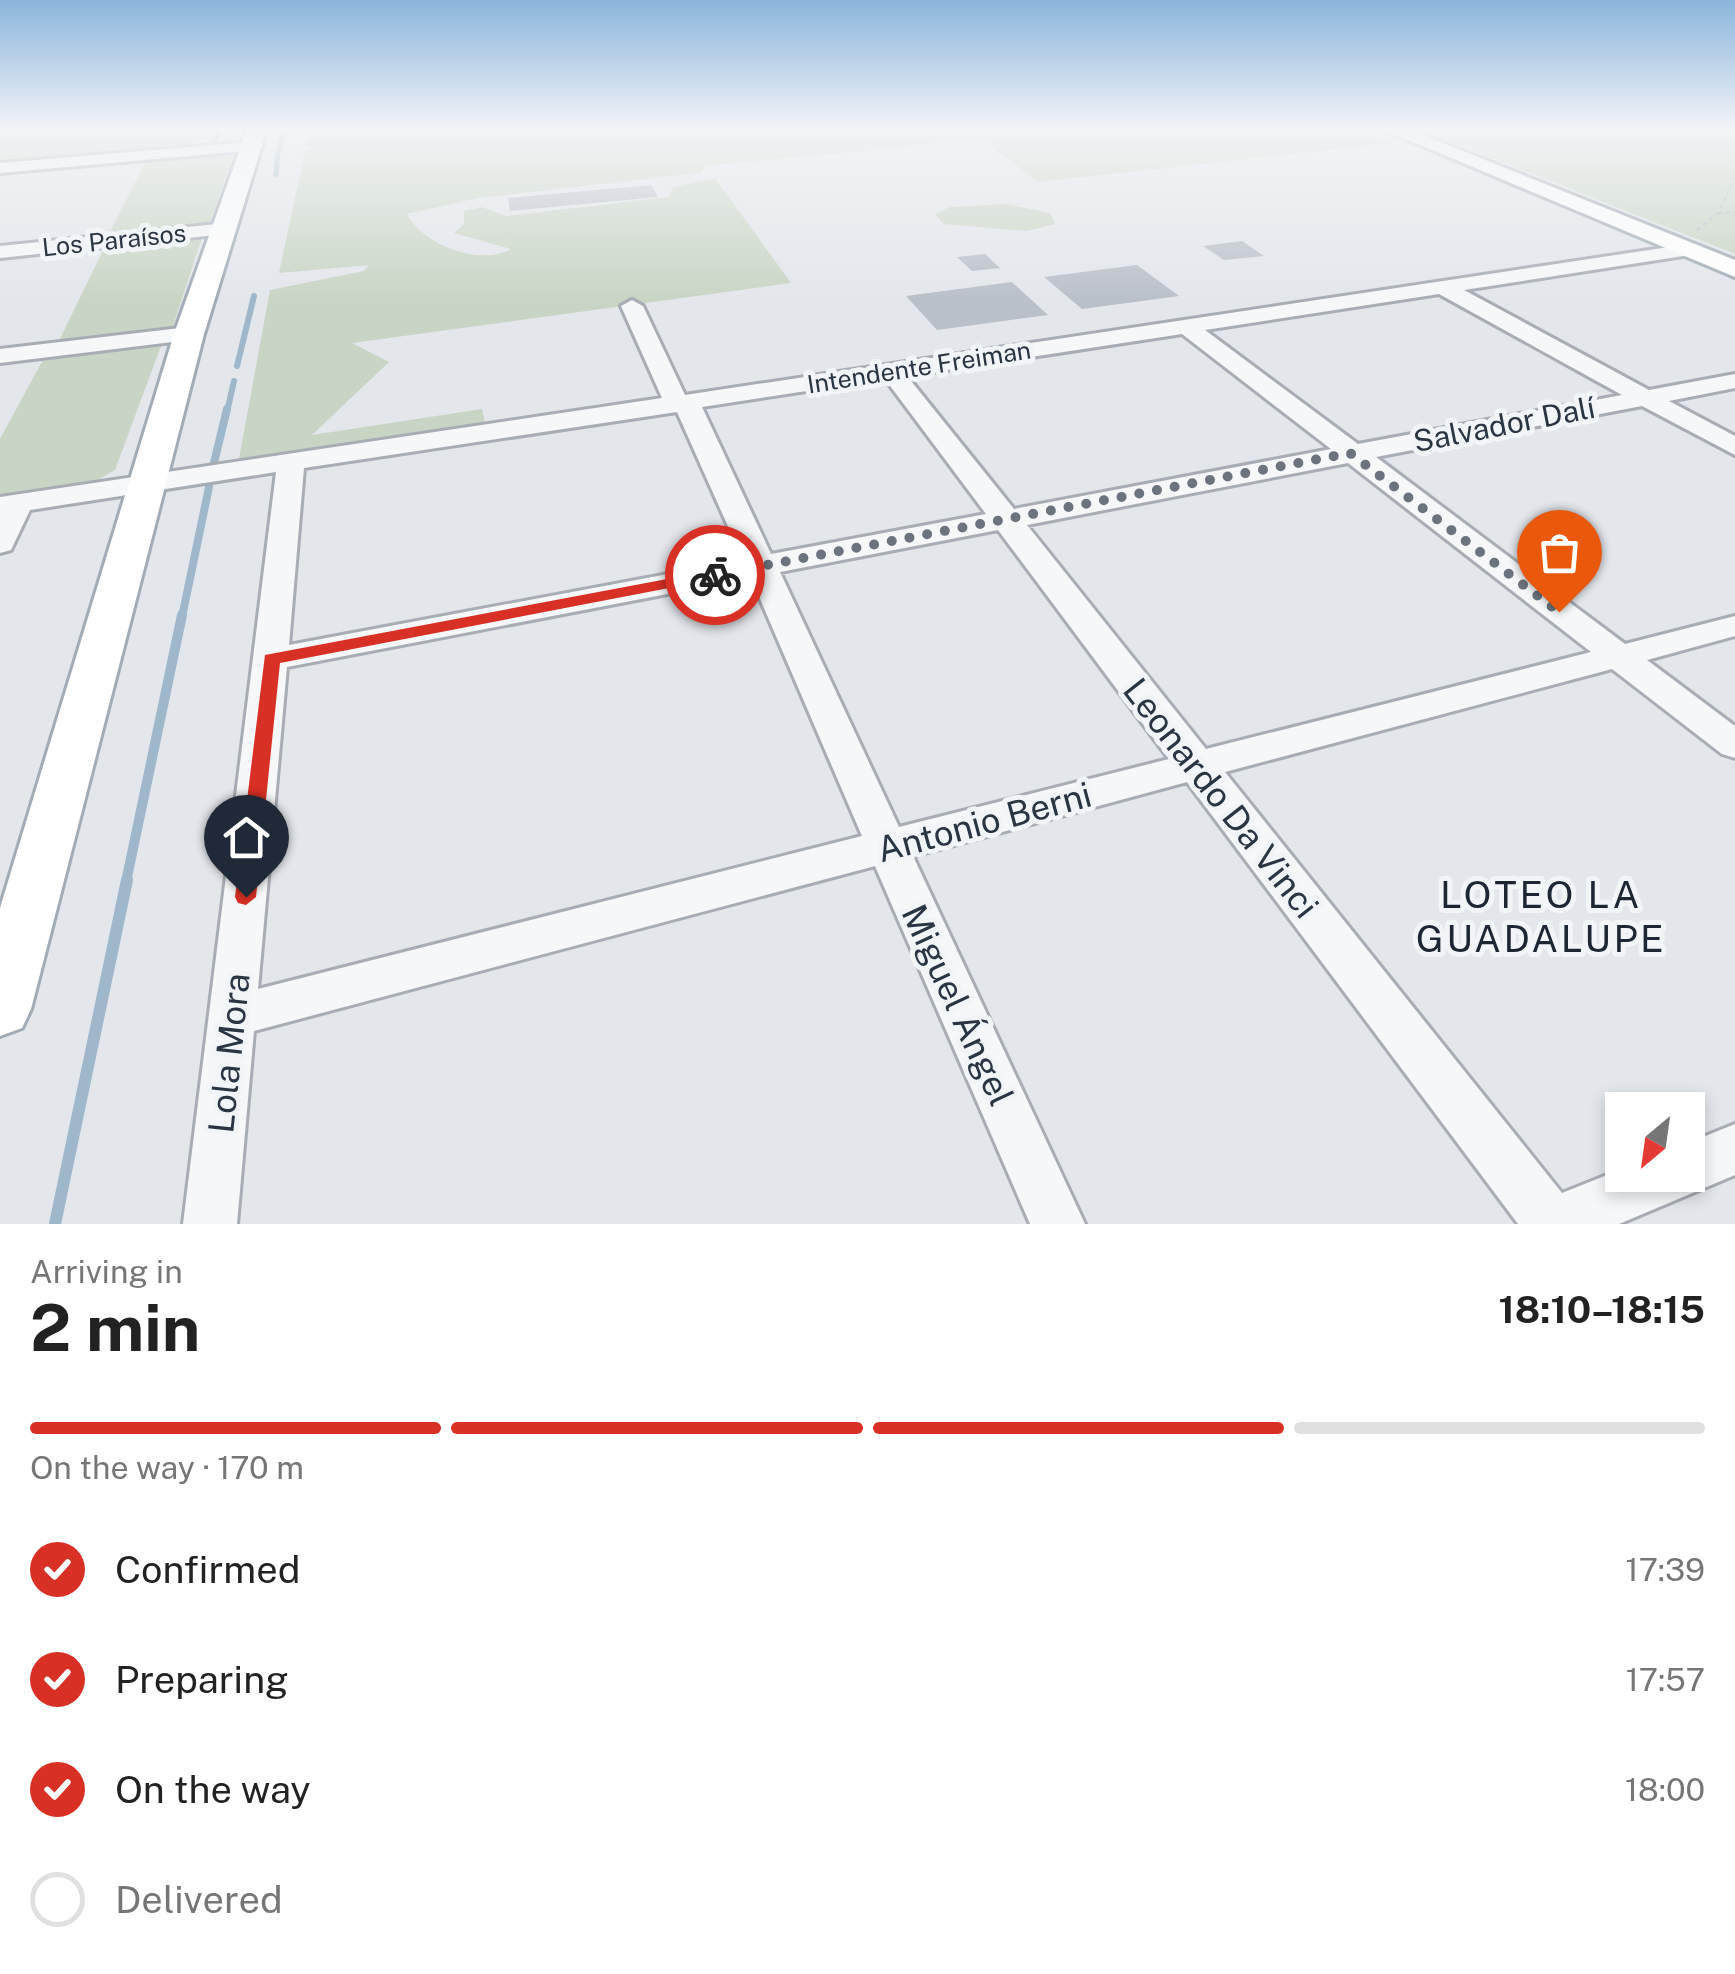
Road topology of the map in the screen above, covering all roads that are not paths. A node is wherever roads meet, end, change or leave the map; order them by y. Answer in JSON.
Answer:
{"nodes":[{"id":1,"x":240,"y":186,"type":"edge"},
{"id":2,"x":1533,"y":186,"type":"edge"},
{"id":3,"x":227,"y":228,"type":"junction"},
{"id":4,"x":1689,"y":250,"type":"junction"},
{"id":5,"x":0,"y":252,"type":"edge"},
{"id":6,"x":1735,"y":269,"type":"edge"},
{"id":7,"x":1442,"y":286,"type":"junction"},
{"id":8,"x":632,"y":306,"type":"dead end"},
{"id":9,"x":1186,"y":326,"type":"junction"},
{"id":10,"x":190,"y":334,"type":"junction"},
{"id":11,"x":0,"y":356,"type":"edge"},
{"id":12,"x":892,"y":372,"type":"junction"},
{"id":13,"x":1735,"y":381,"type":"edge"},
{"id":14,"x":1645,"y":398,"type":"junction"},
{"id":15,"x":682,"y":403,"type":"junction"},
{"id":16,"x":1735,"y":447,"type":"edge"},
{"id":17,"x":1350,"y":453,"type":"junction"},
{"id":18,"x":291,"y":465,"type":"junction"},
{"id":19,"x":149,"y":484,"type":"junction"},
{"id":20,"x":9,"y":504,"type":"edge"},
{"id":21,"x":1006,"y":521,"type":"junction"},
{"id":22,"x":0,"y":544,"type":"edge"},
{"id":23,"x":760,"y":566,"type":"junction"},
{"id":24,"x":1735,"y":626,"type":"edge"},
{"id":25,"x":1618,"y":657,"type":"junction"},
{"id":26,"x":272,"y":659,"type":"junction"},
{"id":27,"x":1735,"y":744,"type":"edge"},
{"id":28,"x":1196,"y":767,"type":"junction"},
{"id":29,"x":886,"y":848,"type":"junction"},
{"id":30,"x":19,"y":879,"type":"edge"},
{"id":31,"x":0,"y":1009,"type":"edge"},
{"id":32,"x":233,"y":1016,"type":"junction"},
{"id":33,"x":1735,"y":1150,"type":"edge"},
{"id":34,"x":1705,"y":1162,"type":"edge"},
{"id":35,"x":1630,"y":1192,"type":"edge"},
{"id":36,"x":210,"y":1224,"type":"edge"},
{"id":37,"x":1058,"y":1224,"type":"edge"},
{"id":38,"x":1552,"y":1224,"type":"edge"}],
"edges":[{"from":1,"to":3,"type":"main road"},
{"from":2,"to":4,"type":"main road"},
{"from":3,"to":5,"type":"street","name":"Los Paraísos"},
{"from":3,"to":10,"type":"main road"},
{"from":4,"to":6,"type":"main road"},
{"from":4,"to":7,"type":"street","name":"Intendente Freiman"},
{"from":7,"to":9,"type":"street","name":"Intendente Freiman"},
{"from":7,"to":14,"type":"street"},
{"from":8,"to":15,"type":"street","name":"Miguel Ángel"},
{"from":9,"to":12,"type":"street","name":"Intendente Freiman"},
{"from":9,"to":17,"type":"street"},
{"from":10,"to":11,"type":"street"},
{"from":10,"to":19,"type":"main road"},
{"from":12,"to":15,"type":"street","name":"Intendente Freiman"},
{"from":12,"to":21,"type":"street","name":"Leonardo Da Vinci"},
{"from":13,"to":14,"type":"street","name":"Salvador Dalí"},
{"from":14,"to":16,"type":"street"},
{"from":14,"to":17,"type":"street","name":"Salvador Dalí"},
{"from":15,"to":18,"type":"street","name":"Intendente Freiman"},
{"from":15,"to":23,"type":"street","name":"Miguel Ángel"},
{"from":17,"to":21,"type":"street","name":"Salvador Dalí"},
{"from":17,"to":25,"type":"street"},
{"from":18,"to":19,"type":"street","name":"Intendente Freiman"},
{"from":18,"to":26,"type":"street","name":"Lola Mora"},
{"from":19,"to":20,"type":"street","name":"Intendente Freiman"},
{"from":19,"to":30,"type":"main road"},
{"from":20,"to":22,"type":"street"},
{"from":21,"to":23,"type":"street","name":"Salvador Dalí"},
{"from":21,"to":28,"type":"street","name":"Leonardo Da Vinci"},
{"from":23,"to":26,"type":"street","name":"Salvador Dalí"},
{"from":23,"to":29,"type":"street","name":"Miguel Ángel"},
{"from":24,"to":25,"type":"street","name":"Antonio Berni"},
{"from":25,"to":27,"type":"street"},
{"from":25,"to":28,"type":"street","name":"Antonio Berni"},
{"from":26,"to":32,"type":"street","name":"Lola Mora"},
{"from":28,"to":29,"type":"street","name":"Antonio Berni"},
{"from":28,"to":38,"type":"street","name":"Leonardo Da Vinci"},
{"from":29,"to":32,"type":"street","name":"Antonio Berni"},
{"from":29,"to":37,"type":"street","name":"Miguel Ángel"},
{"from":30,"to":31,"type":"main road"},
{"from":32,"to":36,"type":"street","name":"Lola Mora"},
{"from":33,"to":34,"type":"street"},
{"from":35,"to":38,"type":"street"}]}
